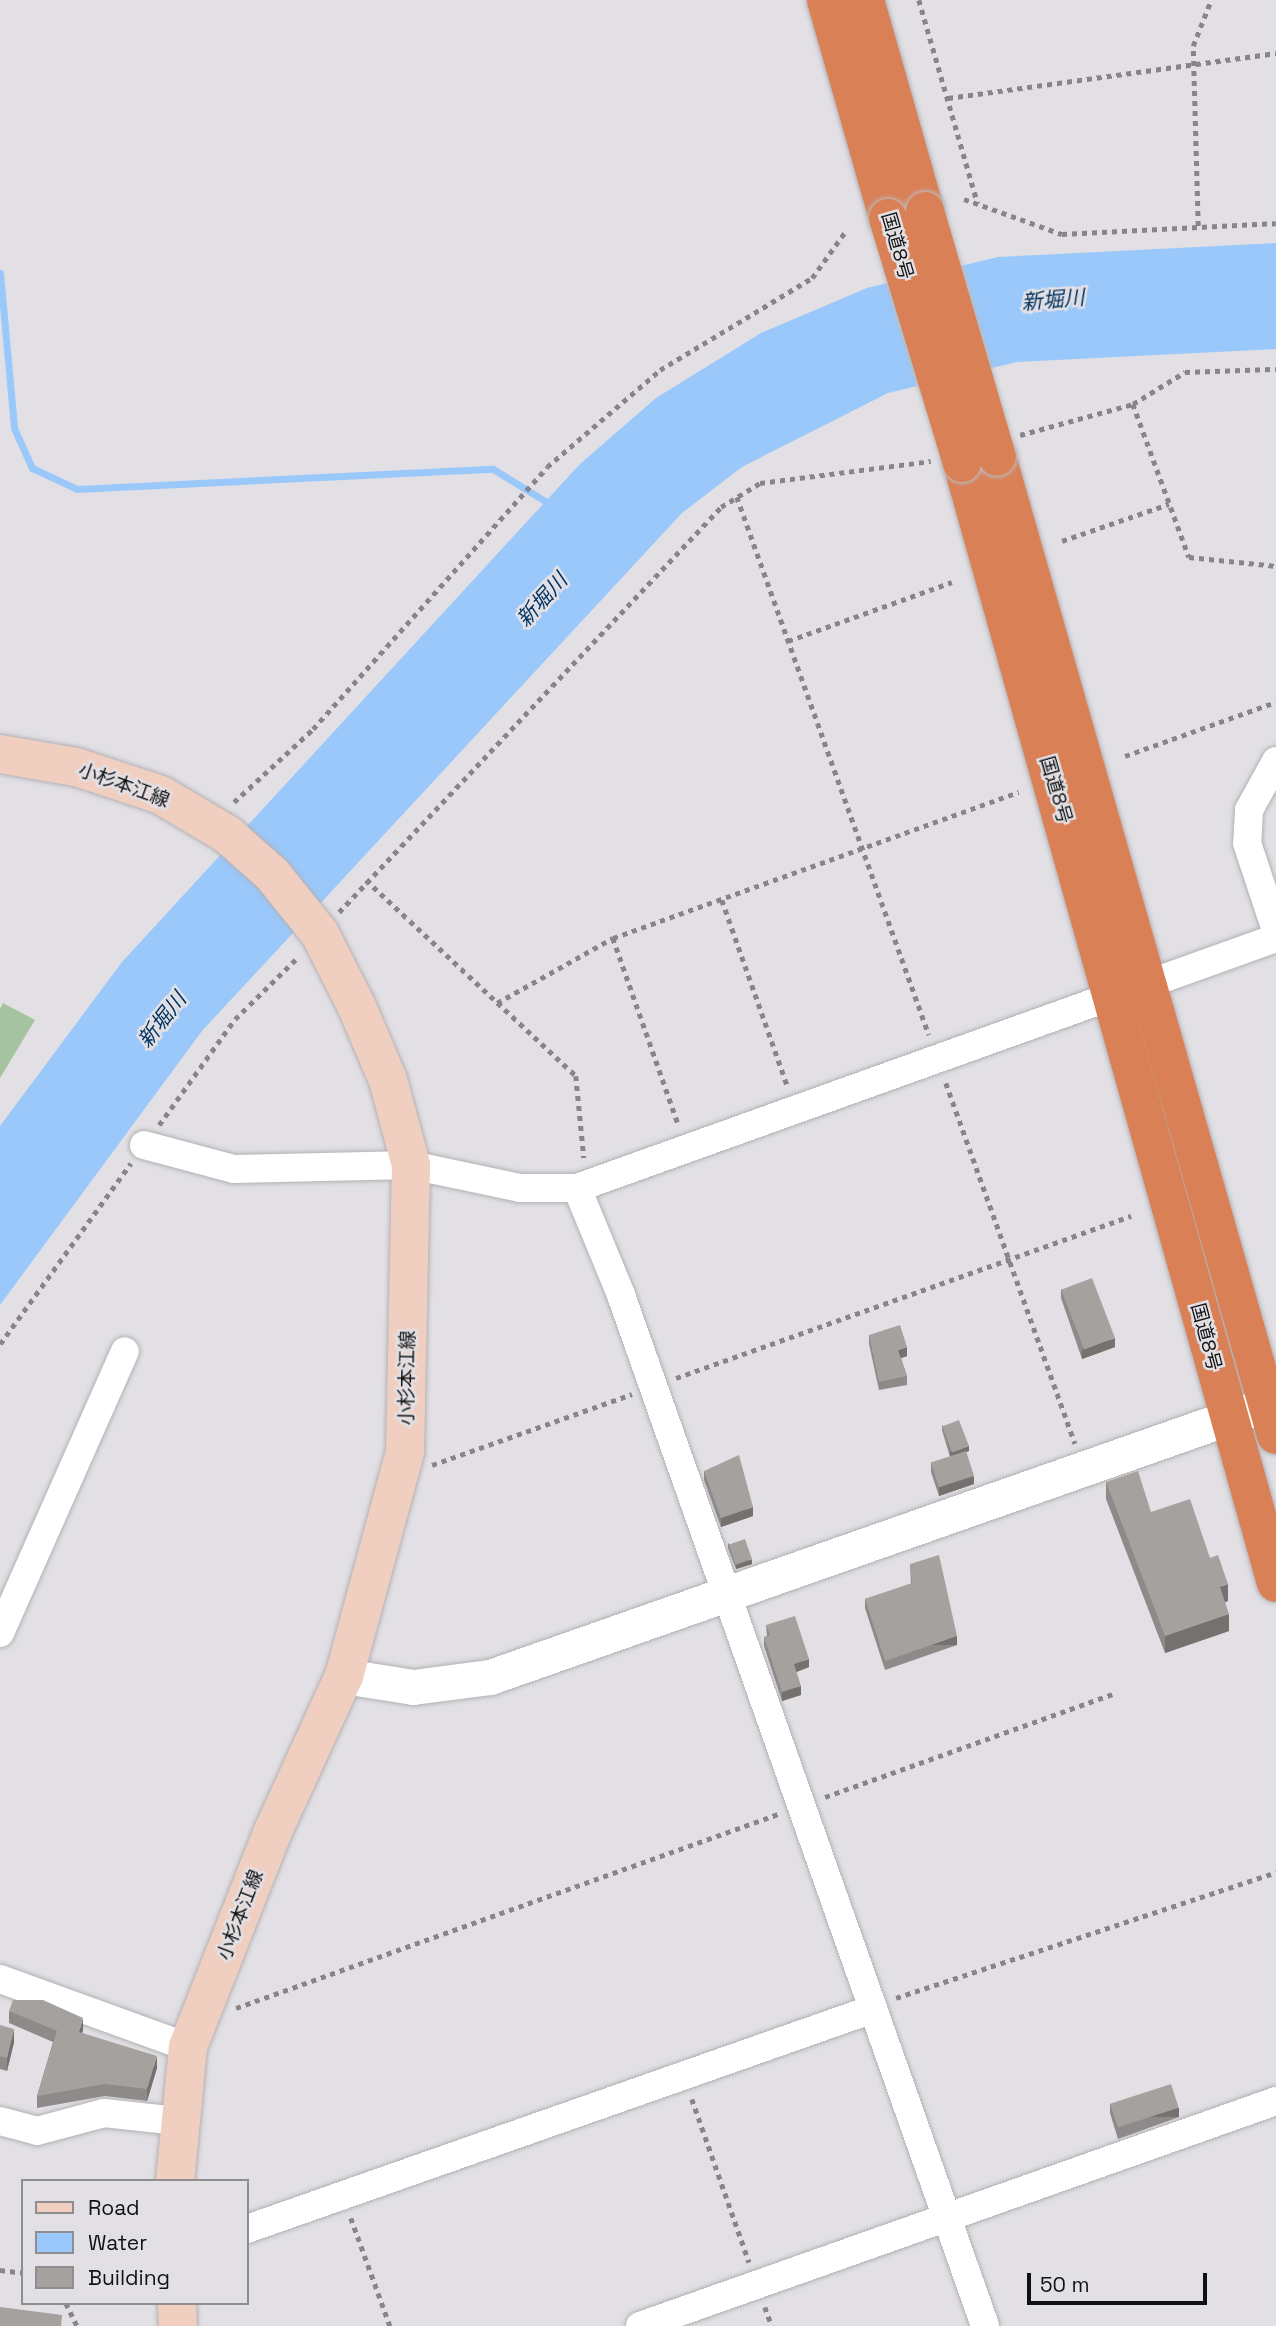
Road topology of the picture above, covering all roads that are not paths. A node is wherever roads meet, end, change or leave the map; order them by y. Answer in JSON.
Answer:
{"nodes":[{"id":1,"x":827,"y":0,"type":"edge"},
{"id":2,"x":865,"y":0,"type":"edge"},
{"id":3,"x":906,"y":214,"type":"junction"},
{"id":4,"x":0,"y":754,"type":"edge"},
{"id":5,"x":1276,"y":761,"type":"edge"},
{"id":6,"x":1276,"y":930,"type":"edge"},
{"id":7,"x":1276,"y":938,"type":"edge"},
{"id":8,"x":1130,"y":990,"type":"junction"},
{"id":9,"x":144,"y":1145,"type":"road end"},
{"id":10,"x":411,"y":1166,"type":"junction"},
{"id":11,"x":582,"y":1186,"type":"junction"},
{"id":12,"x":125,"y":1351,"type":"dead end"},
{"id":13,"x":1273,"y":1414,"type":"edge"},
{"id":14,"x":1230,"y":1417,"type":"junction"},
{"id":15,"x":1276,"y":1583,"type":"edge"},
{"id":16,"x":724,"y":1598,"type":"junction"},
{"id":17,"x":0,"y":1633,"type":"edge"},
{"id":18,"x":344,"y":1676,"type":"junction"},
{"id":19,"x":0,"y":1979,"type":"edge"},
{"id":20,"x":872,"y":2007,"type":"junction"},
{"id":21,"x":193,"y":2034,"type":"junction"},
{"id":22,"x":1276,"y":2101,"type":"edge"},
{"id":23,"x":0,"y":2121,"type":"edge"},
{"id":24,"x":178,"y":2122,"type":"junction"},
{"id":25,"x":175,"y":2179,"type":"edge"},
{"id":26,"x":946,"y":2216,"type":"junction"},
{"id":27,"x":248,"y":2230,"type":"edge"},
{"id":28,"x":177,"y":2305,"type":"edge"},
{"id":29,"x":178,"y":2326,"type":"edge"},
{"id":30,"x":640,"y":2326,"type":"edge"},
{"id":31,"x":985,"y":2326,"type":"edge"}],
"edges":[{"from":1,"to":3,"type":"highway","name":"国道8号"},
{"from":2,"to":3,"type":"highway","name":"国道8号"},
{"from":3,"to":8,"type":"highway","name":"国道8号","bridge":true},
{"from":4,"to":10,"type":"main road","name":"小杉本江線"},
{"from":5,"to":6,"type":"street"},
{"from":7,"to":8,"type":"street"},
{"from":8,"to":11,"type":"street"},
{"from":8,"to":13,"type":"highway","name":"国道8号"},
{"from":8,"to":14,"type":"highway","name":"国道8号"},
{"from":9,"to":10,"type":"street"},
{"from":10,"to":11,"type":"street"},
{"from":10,"to":18,"type":"main road","name":"小杉本江線"},
{"from":11,"to":16,"type":"street"},
{"from":12,"to":17,"type":"street"},
{"from":13,"to":14,"type":"street"},
{"from":14,"to":15,"type":"highway","name":"国道8号"},
{"from":14,"to":16,"type":"street"},
{"from":16,"to":18,"type":"street"},
{"from":16,"to":20,"type":"street"},
{"from":18,"to":21,"type":"main road","name":"小杉本江線"},
{"from":19,"to":21,"type":"street"},
{"from":20,"to":26,"type":"street"},
{"from":20,"to":27,"type":"street"},
{"from":21,"to":24,"type":"main road","name":"小杉本江線"},
{"from":22,"to":26,"type":"street"},
{"from":23,"to":24,"type":"street"},
{"from":24,"to":25,"type":"main road","name":"小杉本江線"},
{"from":26,"to":30,"type":"street"},
{"from":26,"to":31,"type":"street"},
{"from":28,"to":29,"type":"main road"}]}
